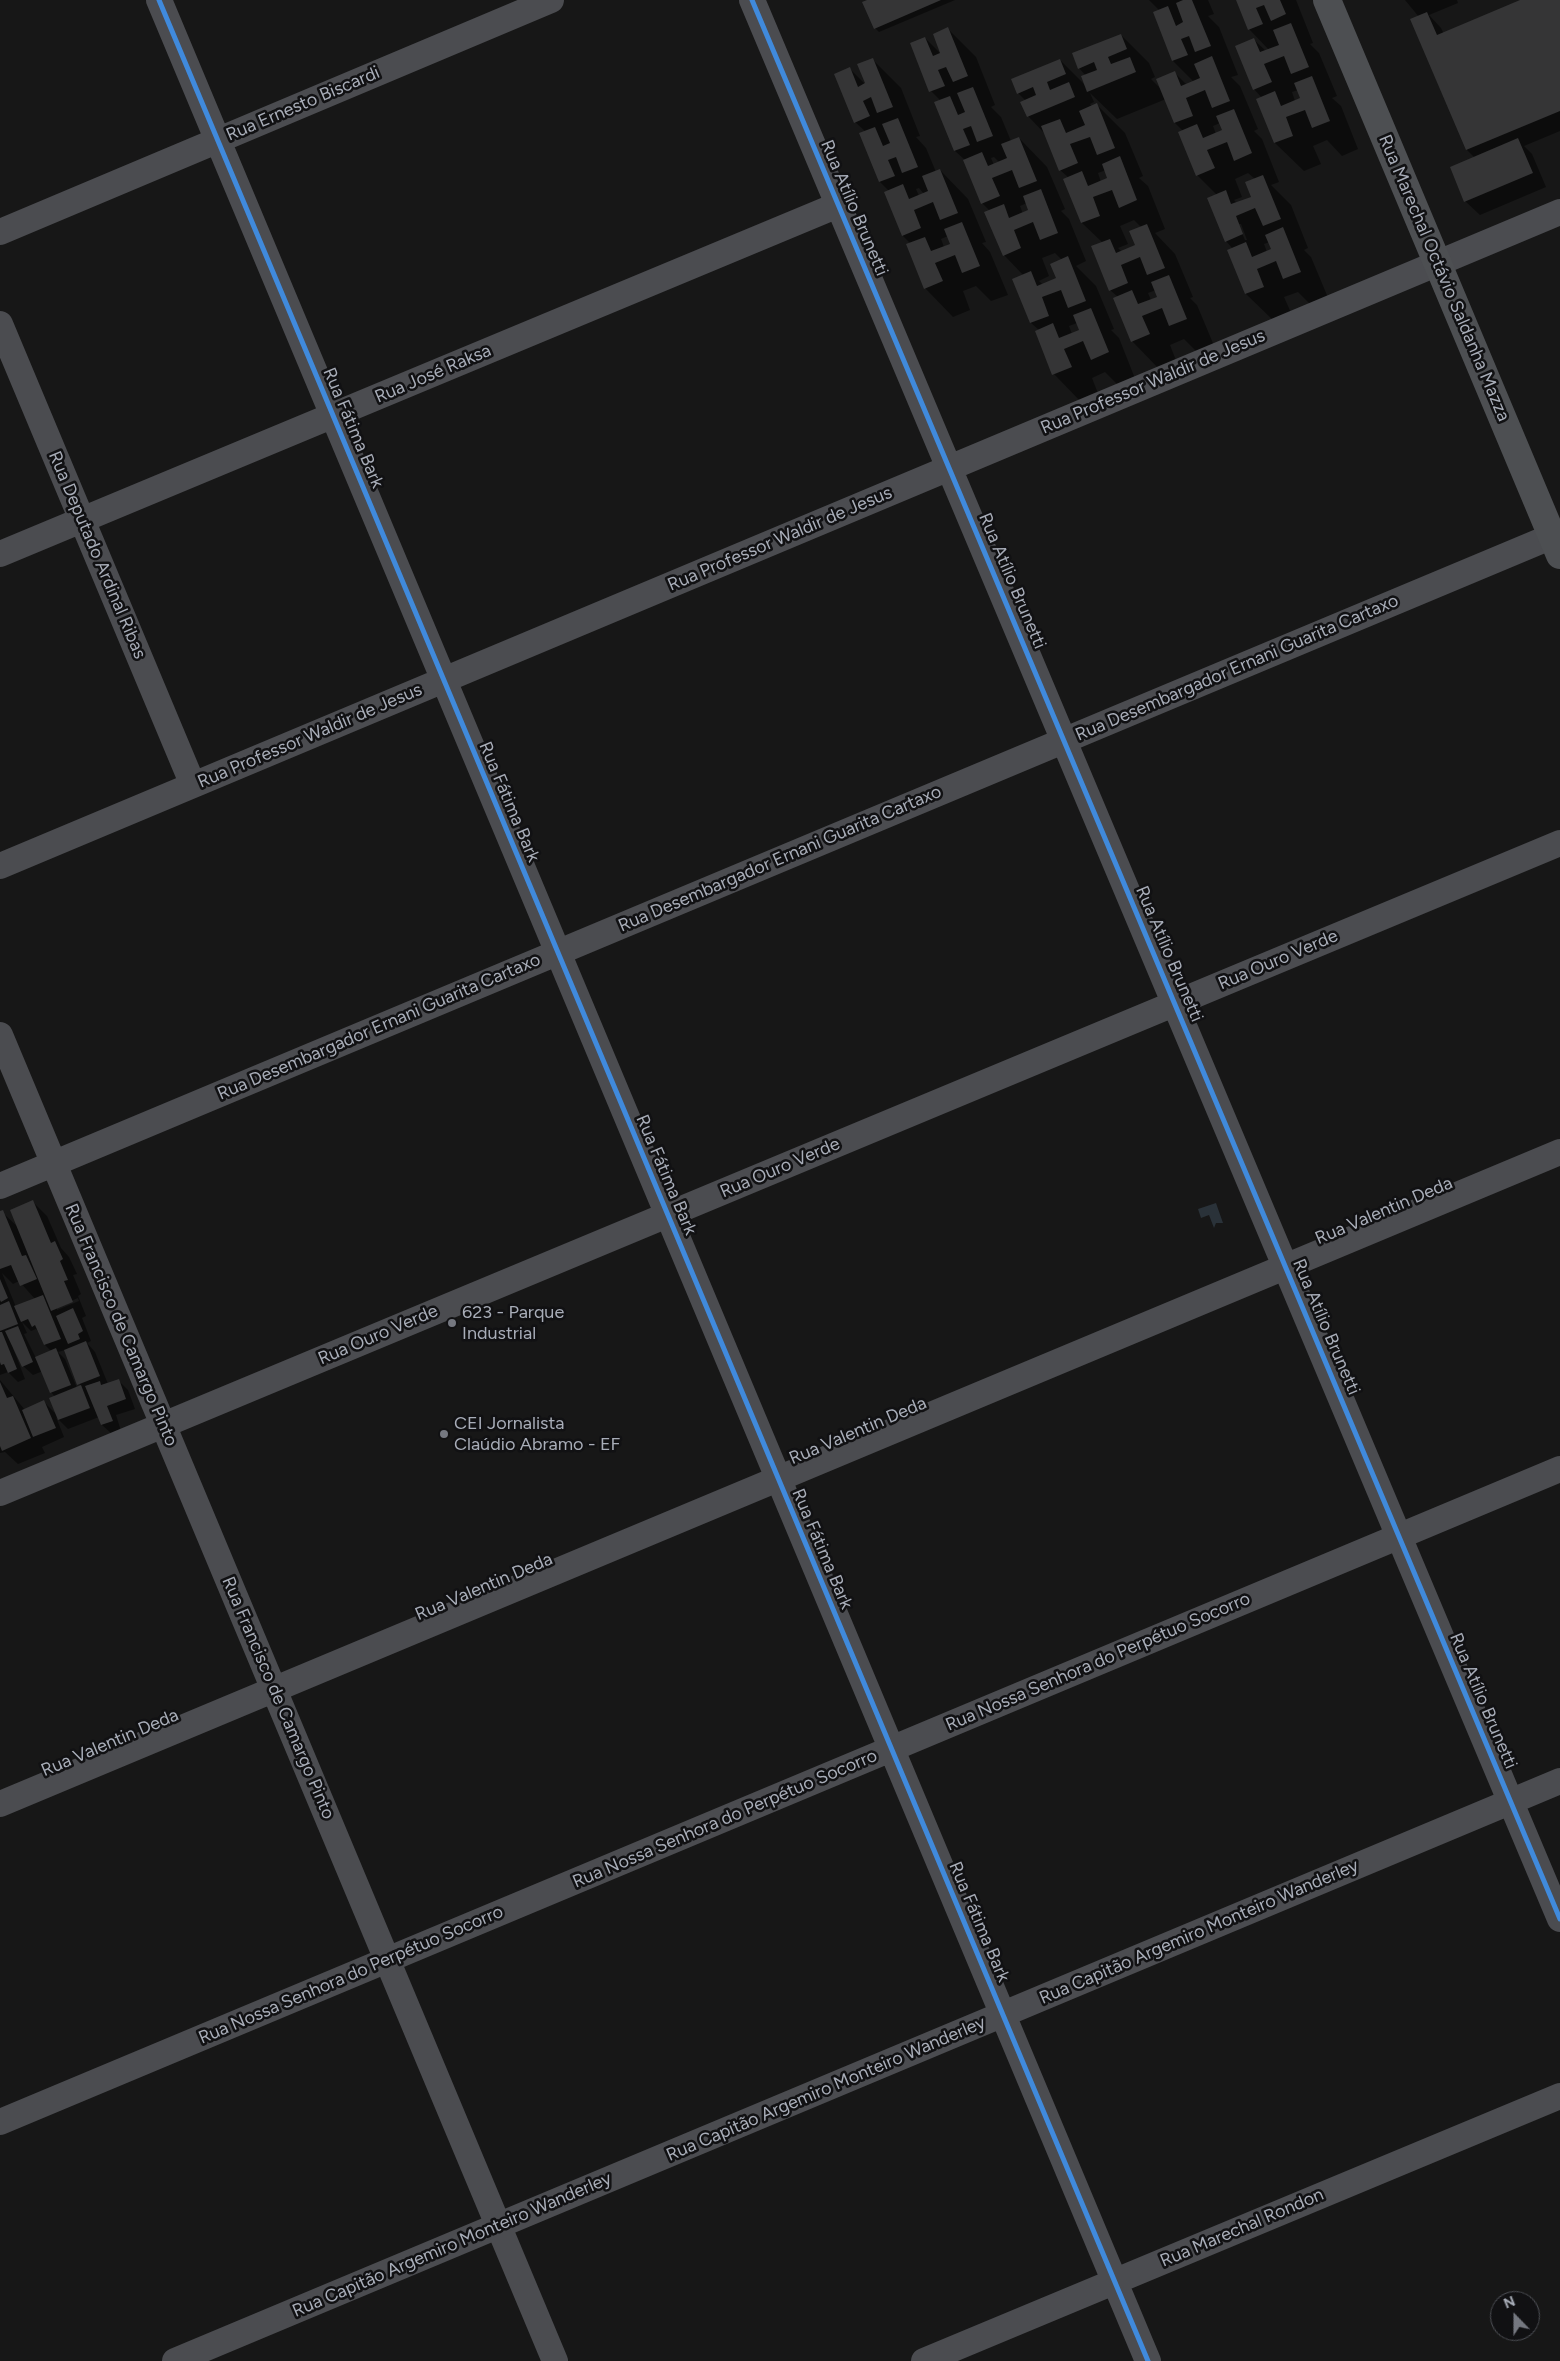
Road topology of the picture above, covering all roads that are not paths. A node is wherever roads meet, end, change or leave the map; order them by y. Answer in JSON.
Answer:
{"nodes":[{"id":1,"x":158,"y":0,"type":"edge"},
{"id":2,"x":551,"y":0,"type":"edge"},
{"id":3,"x":752,"y":0,"type":"edge"},
{"id":4,"x":1327,"y":0,"type":"edge"},
{"id":5,"x":217,"y":140,"type":"junction"},
{"id":6,"x":838,"y":205,"type":"junction"},
{"id":7,"x":1560,"y":212,"type":"edge"},
{"id":8,"x":0,"y":232,"type":"edge"},
{"id":9,"x":1438,"y":263,"type":"junction"},
{"id":10,"x":0,"y":324,"type":"edge"},
{"id":11,"x":333,"y":416,"type":"junction"},
{"id":12,"x":949,"y":468,"type":"junction"},
{"id":13,"x":82,"y":520,"type":"junction"},
{"id":14,"x":1557,"y":542,"type":"edge"},
{"id":15,"x":0,"y":554,"type":"edge"},
{"id":16,"x":444,"y":680,"type":"junction"},
{"id":17,"x":1064,"y":740,"type":"junction"},
{"id":18,"x":193,"y":785,"type":"junction"},
{"id":19,"x":1560,"y":843,"type":"edge"},
{"id":20,"x":0,"y":866,"type":"edge"},
{"id":21,"x":558,"y":952,"type":"junction"},
{"id":22,"x":1175,"y":1004,"type":"junction"},
{"id":23,"x":0,"y":1035,"type":"edge"},
{"id":24,"x":1560,"y":1152,"type":"edge"},
{"id":25,"x":54,"y":1163,"type":"junction"},
{"id":26,"x":0,"y":1186,"type":"edge"},
{"id":27,"x":668,"y":1215,"type":"junction"},
{"id":28,"x":1286,"y":1266,"type":"junction"},
{"id":29,"x":163,"y":1425,"type":"junction"},
{"id":30,"x":1560,"y":1469,"type":"edge"},
{"id":31,"x":778,"y":1479,"type":"junction"},
{"id":32,"x":0,"y":1493,"type":"edge"},
{"id":33,"x":1399,"y":1536,"type":"junction"},
{"id":34,"x":274,"y":1690,"type":"junction"},
{"id":35,"x":891,"y":1749,"type":"junction"},
{"id":36,"x":1560,"y":1782,"type":"edge"},
{"id":37,"x":1511,"y":1802,"type":"junction"},
{"id":38,"x":0,"y":1804,"type":"edge"},
{"id":39,"x":1560,"y":1919,"type":"edge"},
{"id":40,"x":387,"y":1960,"type":"junction"},
{"id":41,"x":1003,"y":2015,"type":"junction"},
{"id":42,"x":1560,"y":2096,"type":"edge"},
{"id":43,"x":0,"y":2122,"type":"edge"},
{"id":44,"x":498,"y":2226,"type":"junction"},
{"id":45,"x":1114,"y":2282,"type":"junction"},
{"id":46,"x":175,"y":2361,"type":"edge"},
{"id":47,"x":555,"y":2361,"type":"edge"},
{"id":48,"x":924,"y":2361,"type":"edge"},
{"id":49,"x":1148,"y":2361,"type":"edge"}],
"edges":[{"from":1,"to":5,"type":"street","name":"Rua Fátima Bark"},
{"from":2,"to":5,"type":"street","name":"Rua Ernesto Biscardi"},
{"from":3,"to":6,"type":"street","name":"Rua Atílio Brunetti"},
{"from":4,"to":9,"type":"main road","name":"Rua Marechal Octávio Saldanha Mazza"},
{"from":5,"to":8,"type":"street","name":"Rua Ernesto Biscardi"},
{"from":5,"to":11,"type":"street","name":"Rua Fátima Bark"},
{"from":6,"to":11,"type":"street","name":"Rua José Raksa"},
{"from":6,"to":12,"type":"street","name":"Rua Atílio Brunetti"},
{"from":7,"to":9,"type":"street","name":"Rua Professor Waldir de Jesus"},
{"from":9,"to":12,"type":"street","name":"Rua Professor Waldir de Jesus"},
{"from":9,"to":14,"type":"main road","name":"Rua Marechal Octávio Saldanha Mazza"},
{"from":10,"to":13,"type":"street","name":"Rua Deputado Ardinal Ribas"},
{"from":11,"to":13,"type":"street","name":"Rua José Raksa"},
{"from":11,"to":16,"type":"street","name":"Rua Fátima Bark"},
{"from":12,"to":16,"type":"street","name":"Rua Professor Waldir de Jesus"},
{"from":12,"to":17,"type":"street","name":"Rua Atílio Brunetti"},
{"from":13,"to":15,"type":"street","name":"Rua José Raksa"},
{"from":13,"to":18,"type":"street","name":"Rua Deputado Ardinal Ribas"},
{"from":14,"to":17,"type":"street","name":"Rua Desembargador Ernani Guarita Cartaxo"},
{"from":16,"to":18,"type":"street","name":"Rua Professor Waldir de Jesus"},
{"from":16,"to":21,"type":"street","name":"Rua Fátima Bark"},
{"from":17,"to":21,"type":"street","name":"Rua Desembargador Ernani Guarita Cartaxo"},
{"from":17,"to":22,"type":"street","name":"Rua Atílio Brunetti"},
{"from":18,"to":20,"type":"street","name":"Rua Professor Waldir de Jesus"},
{"from":19,"to":22,"type":"street","name":"Rua Ouro Verde"},
{"from":21,"to":25,"type":"street","name":"Rua Desembargador Ernani Guarita Cartaxo"},
{"from":21,"to":27,"type":"street","name":"Rua Fátima Bark"},
{"from":22,"to":27,"type":"street","name":"Rua Ouro Verde"},
{"from":22,"to":28,"type":"street","name":"Rua Atílio Brunetti"},
{"from":23,"to":25,"type":"street","name":"Rua Francisco de Camargo Pinto"},
{"from":24,"to":28,"type":"street","name":"Rua Valentin Deda"},
{"from":25,"to":26,"type":"street","name":"Rua Desembargador Ernani Guarita Cartaxo"},
{"from":25,"to":29,"type":"street","name":"Rua Francisco de Camargo Pinto"},
{"from":27,"to":29,"type":"street","name":"Rua Ouro Verde"},
{"from":27,"to":31,"type":"street","name":"Rua Fátima Bark"},
{"from":28,"to":31,"type":"street","name":"Rua Valentin Deda"},
{"from":28,"to":33,"type":"street","name":"Rua Atílio Brunetti"},
{"from":29,"to":32,"type":"street","name":"Rua Ouro Verde"},
{"from":29,"to":34,"type":"street","name":"Rua Francisco de Camargo Pinto"},
{"from":30,"to":33,"type":"street","name":"Rua Nossa Senhora do Perpétuo Socorro"},
{"from":31,"to":34,"type":"street","name":"Rua Valentin Deda"},
{"from":31,"to":35,"type":"street","name":"Rua Fátima Bark"},
{"from":33,"to":35,"type":"street","name":"Rua Nossa Senhora do Perpétuo Socorro"},
{"from":33,"to":37,"type":"street","name":"Rua Atílio Brunetti"},
{"from":34,"to":38,"type":"street","name":"Rua Valentin Deda"},
{"from":34,"to":40,"type":"street","name":"Rua Francisco de Camargo Pinto"},
{"from":35,"to":40,"type":"street","name":"Rua Nossa Senhora do Perpétuo Socorro"},
{"from":35,"to":41,"type":"street","name":"Rua Fátima Bark"},
{"from":36,"to":37,"type":"street","name":"Rua Capitão Argemiro Monteiro Wanderley"},
{"from":37,"to":39,"type":"street","name":"Rua Atílio Brunetti"},
{"from":37,"to":41,"type":"street","name":"Rua Capitão Argemiro Monteiro Wanderley"},
{"from":40,"to":43,"type":"street","name":"Rua Nossa Senhora do Perpétuo Socorro"},
{"from":40,"to":44,"type":"street","name":"Rua Francisco de Camargo Pinto"},
{"from":41,"to":44,"type":"street","name":"Rua Capitão Argemiro Monteiro Wanderley"},
{"from":41,"to":45,"type":"street","name":"Rua Fátima Bark"},
{"from":42,"to":45,"type":"street","name":"Rua Marechal Rondon"},
{"from":44,"to":46,"type":"street","name":"Rua Capitão Argemiro Monteiro Wanderley"},
{"from":44,"to":47,"type":"street","name":"Rua Francisco de Camargo Pinto"},
{"from":45,"to":48,"type":"street","name":"Rua Marechal Rondon"},
{"from":45,"to":49,"type":"street","name":"Rua Fátima Bark"}]}
